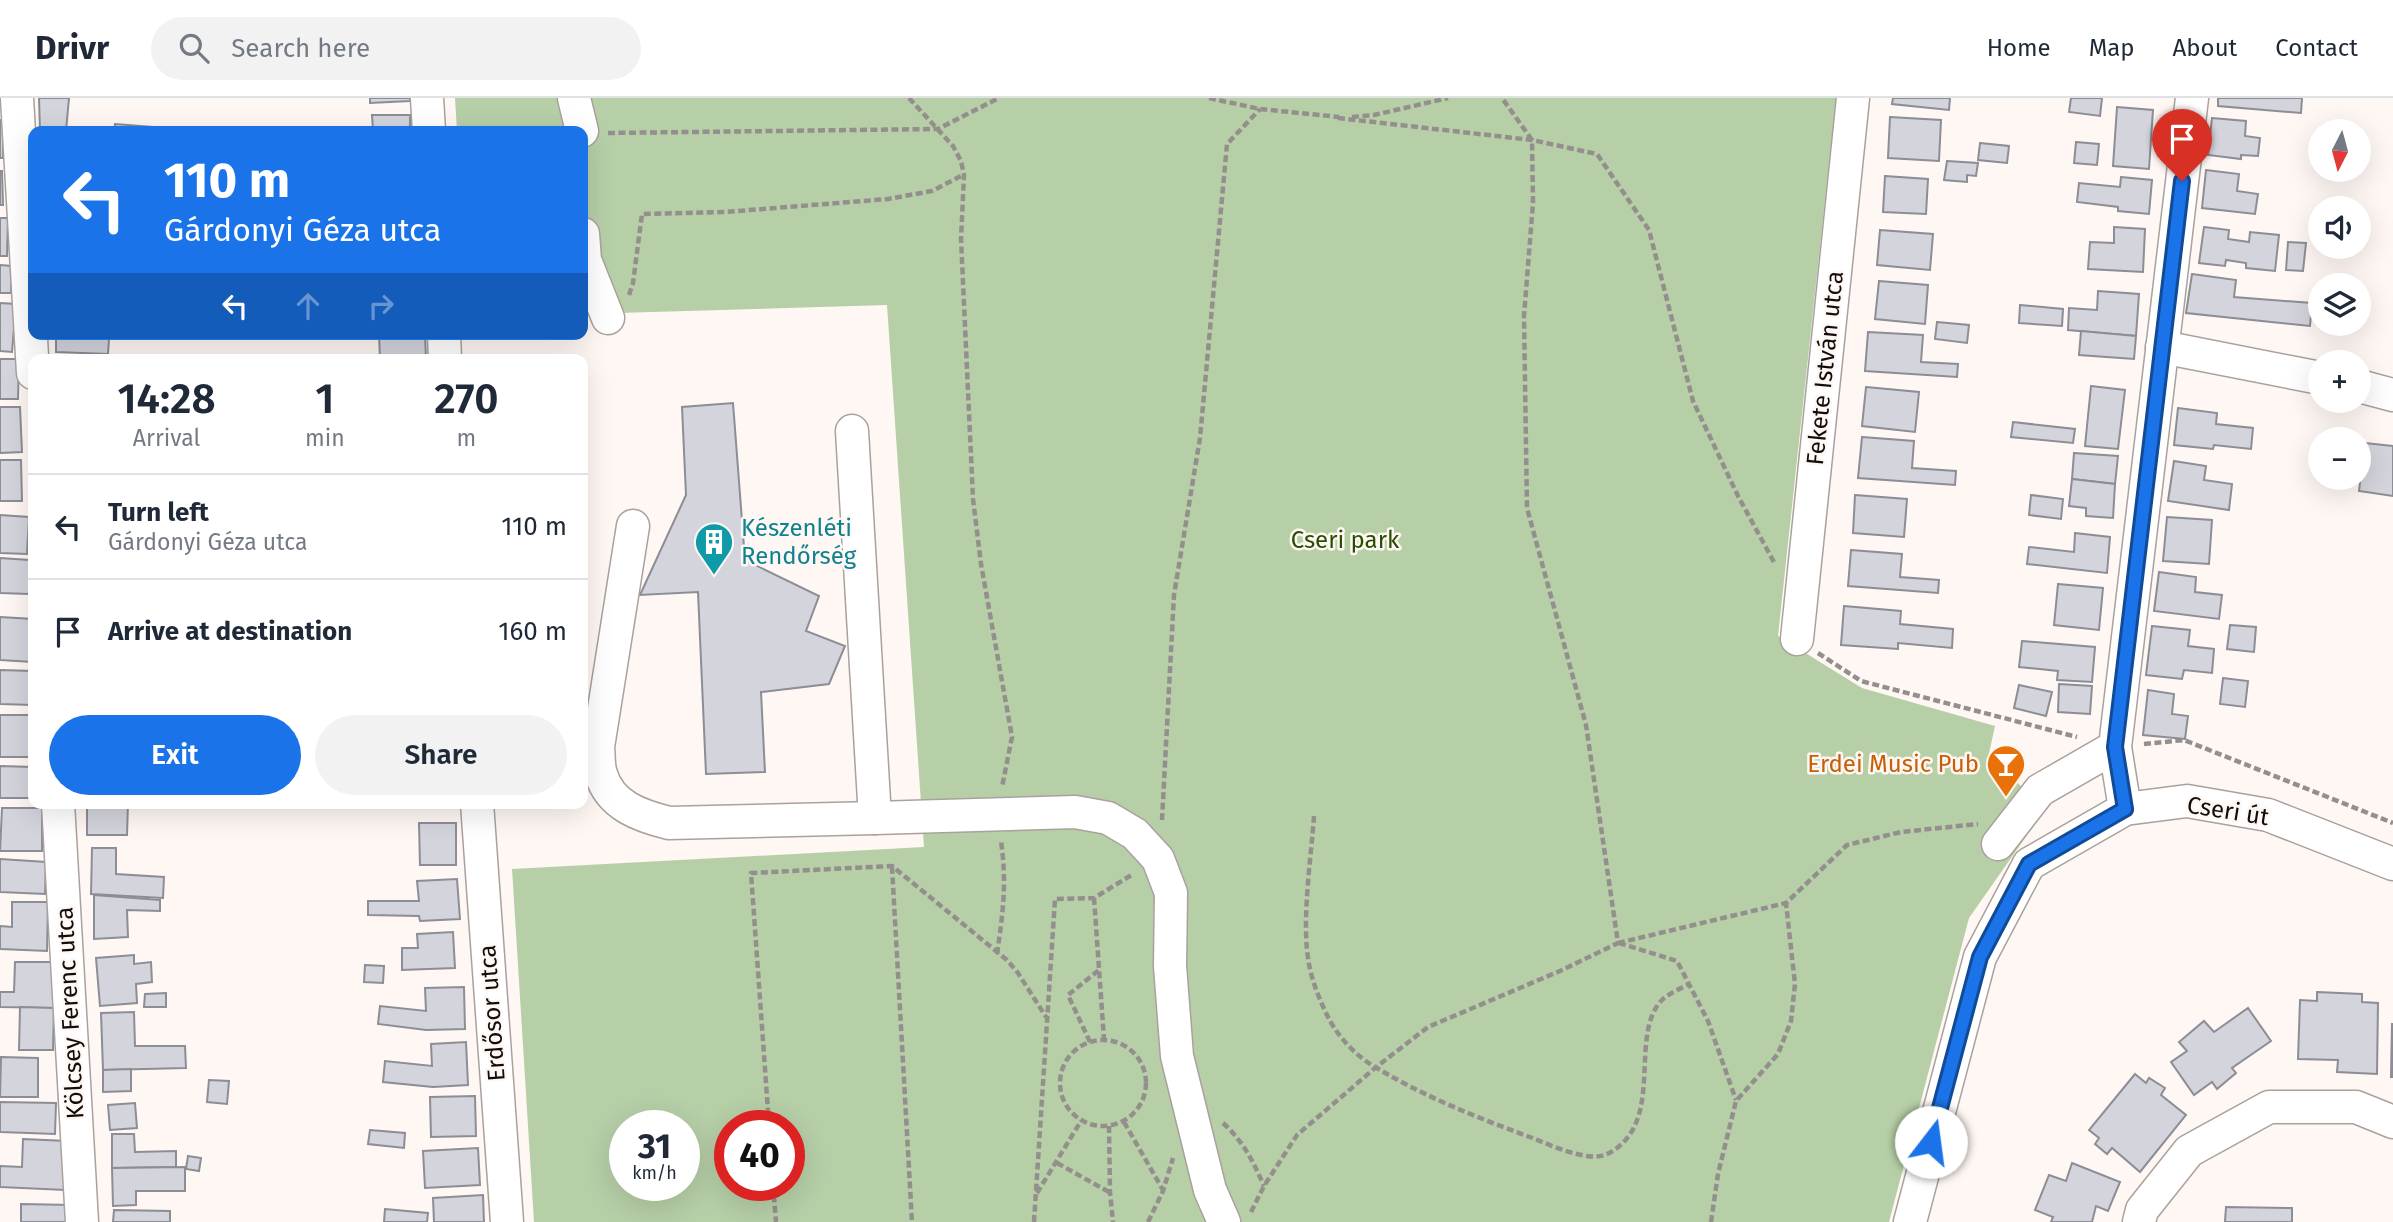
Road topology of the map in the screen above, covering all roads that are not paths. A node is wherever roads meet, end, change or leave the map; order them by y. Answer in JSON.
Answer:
{"nodes":[{"id":1,"x":17,"y":98,"type":"edge"},
{"id":2,"x":427,"y":98,"type":"edge"},
{"id":3,"x":574,"y":98,"type":"edge"},
{"id":4,"x":1853,"y":98,"type":"edge"},
{"id":5,"x":2192,"y":98,"type":"edge"},
{"id":6,"x":429,"y":126,"type":"edge"},
{"id":7,"x":581,"y":126,"type":"edge"},
{"id":8,"x":588,"y":268,"type":"edge"},
{"id":9,"x":28,"y":287,"type":"edge"},
{"id":10,"x":608,"y":318,"type":"road end"},
{"id":11,"x":2162,"y":347,"type":"junction"},
{"id":12,"x":2308,"y":376,"type":"edge"},
{"id":13,"x":2371,"y":389,"type":"edge"},
{"id":14,"x":2393,"y":395,"type":"edge"},
{"id":15,"x":852,"y":431,"type":"dead end"},
{"id":16,"x":633,"y":526,"type":"dead end"},
{"id":17,"x":1797,"y":639,"type":"road end"},
{"id":18,"x":2115,"y":747,"type":"junction"},
{"id":19,"x":58,"y":809,"type":"edge"},
{"id":20,"x":477,"y":809,"type":"edge"},
{"id":21,"x":2125,"y":809,"type":"junction"},
{"id":22,"x":875,"y":818,"type":"junction"},
{"id":23,"x":2007,"y":832,"type":"road end"},
{"id":24,"x":2393,"y":864,"type":"edge"},
{"id":25,"x":2393,"y":1122,"type":"edge"},
{"id":26,"x":82,"y":1222,"type":"edge"},
{"id":27,"x":507,"y":1222,"type":"edge"},
{"id":28,"x":1224,"y":1222,"type":"edge"},
{"id":29,"x":1910,"y":1222,"type":"edge"},
{"id":30,"x":2139,"y":1222,"type":"edge"}],
"edges":[{"from":1,"to":9,"type":"street"},
{"from":2,"to":6,"type":"street"},
{"from":3,"to":7,"type":"street"},
{"from":4,"to":17,"type":"street","name":"Fekete István utca"},
{"from":5,"to":11,"type":"street"},
{"from":8,"to":10,"type":"street"},
{"from":11,"to":12,"type":"street"},
{"from":11,"to":18,"type":"street"},
{"from":13,"to":14,"type":"street"},
{"from":15,"to":22,"type":"street"},
{"from":16,"to":22,"type":"street"},
{"from":18,"to":21,"type":"street"},
{"from":18,"to":23,"type":"street"},
{"from":19,"to":26,"type":"street","name":"Kölcsey Ferenc utca"},
{"from":20,"to":27,"type":"street","name":"Erdősor utca"},
{"from":21,"to":24,"type":"street","name":"Cseri út"},
{"from":21,"to":29,"type":"street","name":"Cseri út"},
{"from":22,"to":28,"type":"street"},
{"from":25,"to":30,"type":"street"}]}
